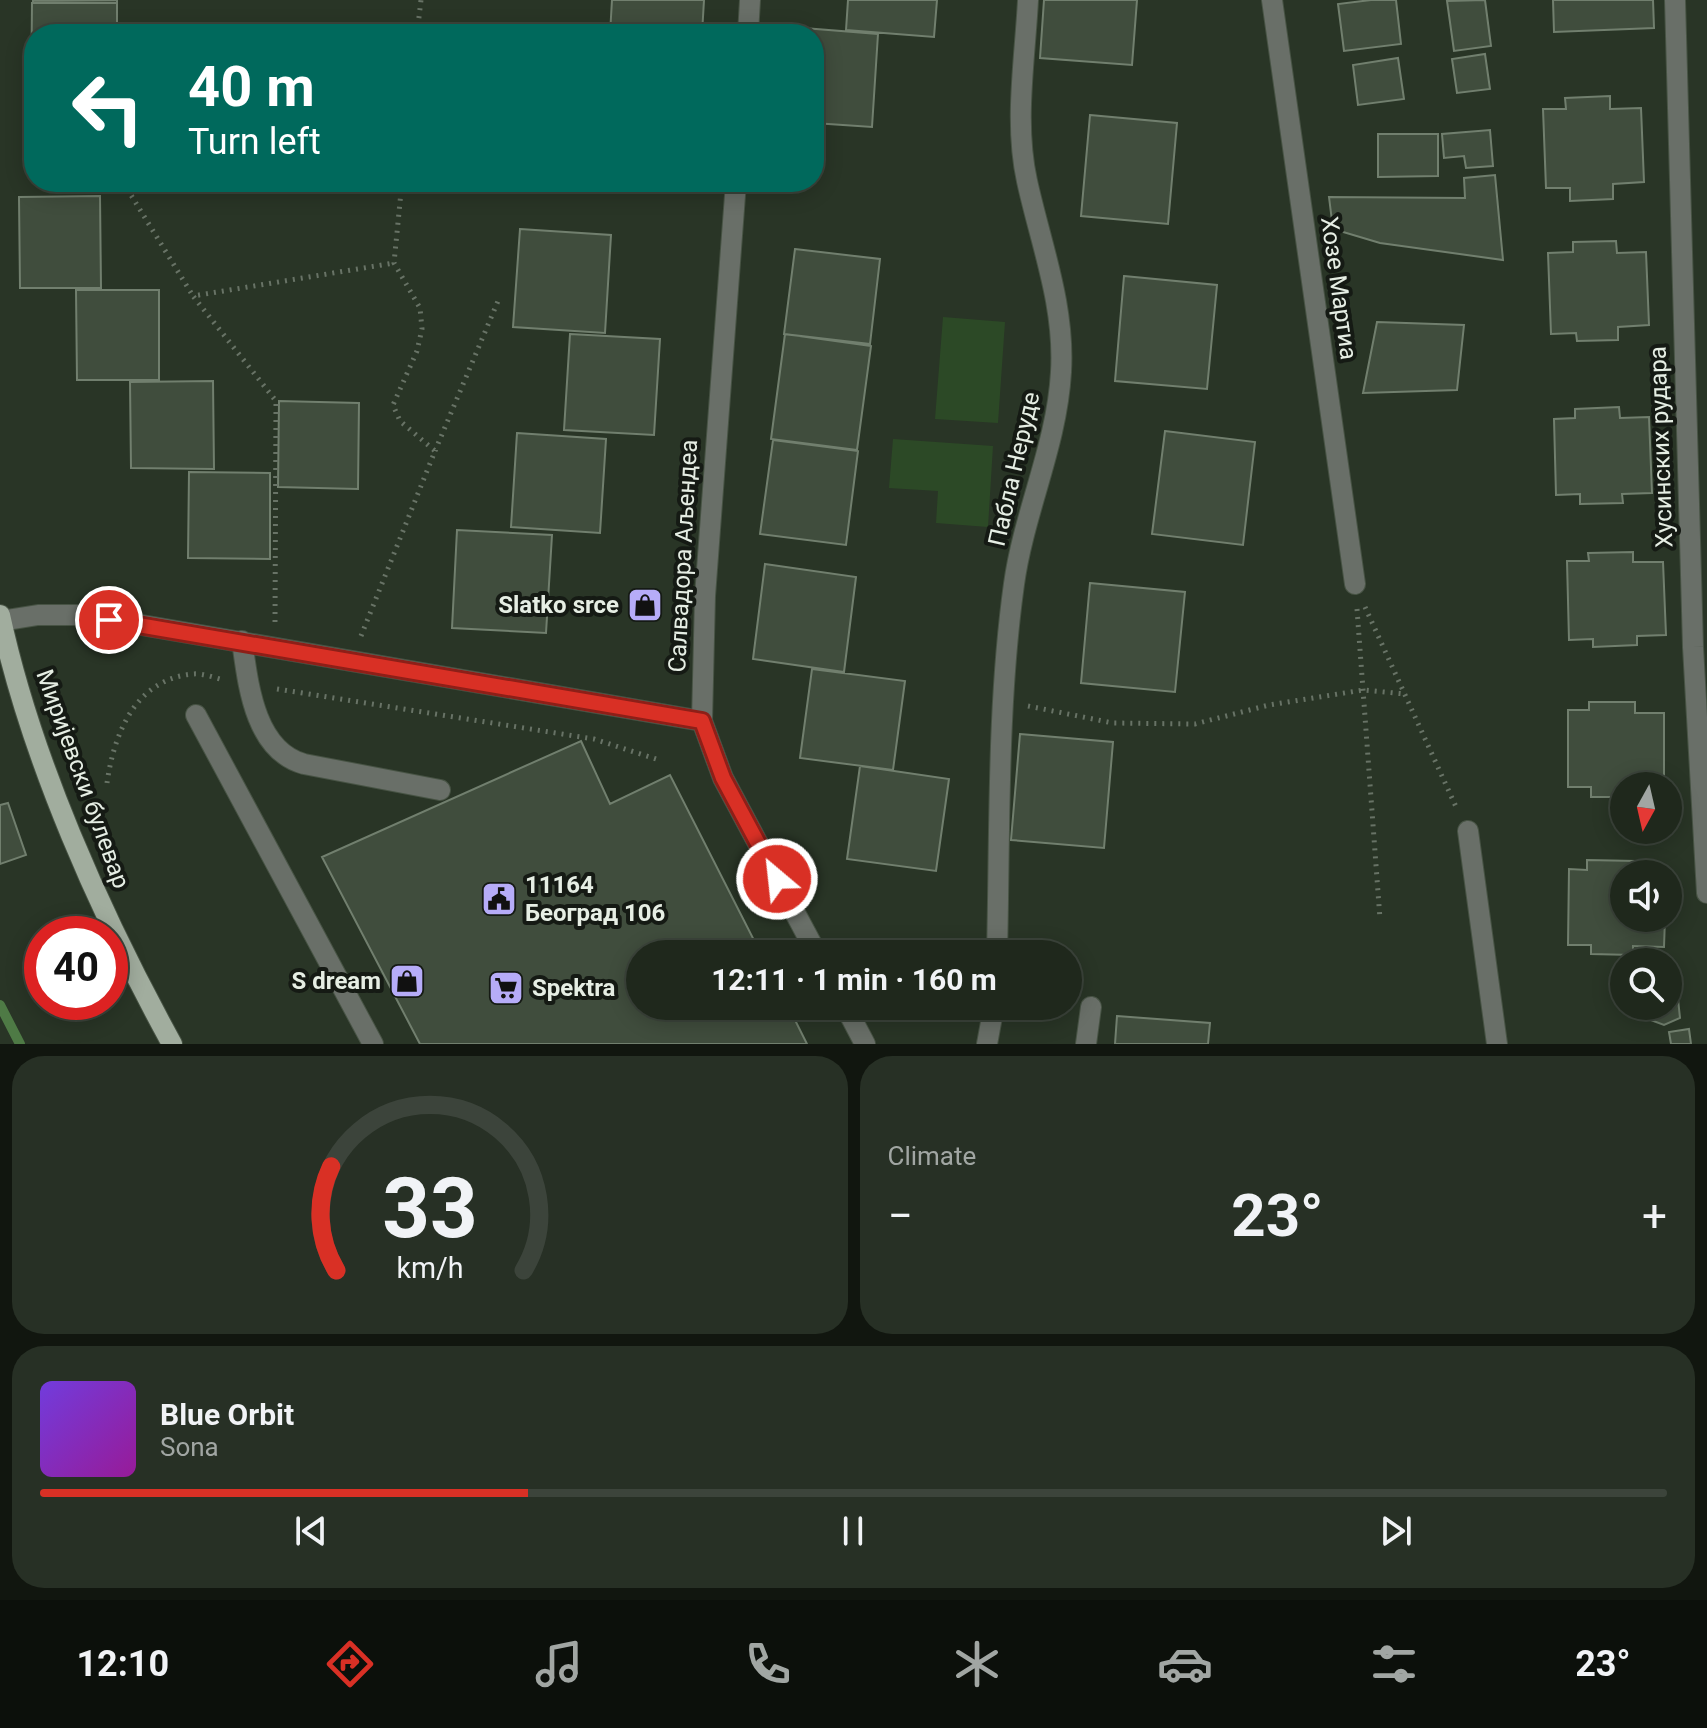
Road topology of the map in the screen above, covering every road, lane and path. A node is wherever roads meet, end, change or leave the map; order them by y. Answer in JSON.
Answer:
{"nodes":[{"id":1,"x":421,"y":0,"type":"edge"},
{"id":2,"x":750,"y":0,"type":"edge"},
{"id":3,"x":1028,"y":0,"type":"edge"},
{"id":4,"x":1272,"y":0,"type":"edge"},
{"id":5,"x":1675,"y":0,"type":"edge"},
{"id":6,"x":418,"y":24,"type":"edge"},
{"id":7,"x":749,"y":24,"type":"edge"},
{"id":8,"x":129,"y":192,"type":"edge"},
{"id":9,"x":401,"y":192,"type":"edge"},
{"id":10,"x":735,"y":192,"type":"edge"},
{"id":11,"x":394,"y":263,"type":"junction"},
{"id":12,"x":193,"y":296,"type":"junction"},
{"id":13,"x":498,"y":301,"type":"dead end"},
{"id":14,"x":435,"y":451,"type":"junction"},
{"id":15,"x":1355,"y":584,"type":"junction"},
{"id":16,"x":1,"y":618,"type":"edge"},
{"id":17,"x":242,"y":641,"type":"junction"},
{"id":18,"x":275,"y":647,"type":"junction"},
{"id":19,"x":1700,"y":648,"type":"edge"},
{"id":20,"x":351,"y":661,"type":"junction"},
{"id":21,"x":249,"y":685,"type":"junction"},
{"id":22,"x":1363,"y":690,"type":"junction"},
{"id":23,"x":1405,"y":694,"type":"junction"},
{"id":24,"x":1004,"y":701,"type":"junction"},
{"id":25,"x":196,"y":715,"type":"dead end"},
{"id":26,"x":702,"y":721,"type":"junction"},
{"id":27,"x":656,"y":759,"type":"dead end"},
{"id":28,"x":107,"y":783,"type":"dead end"},
{"id":29,"x":440,"y":790,"type":"dead end"},
{"id":30,"x":1468,"y":831,"type":"joint"},
{"id":31,"x":1707,"y":893,"type":"edge"},
{"id":32,"x":1380,"y":919,"type":"dead end"},
{"id":33,"x":810,"y":940,"type":"edge"},
{"id":34,"x":997,"y":940,"type":"edge"},
{"id":35,"x":1091,"y":1007,"type":"dead end"},
{"id":36,"x":852,"y":1020,"type":"edge"},
{"id":37,"x":991,"y":1020,"type":"edge"},
{"id":38,"x":172,"y":1044,"type":"edge"},
{"id":39,"x":373,"y":1044,"type":"edge"},
{"id":40,"x":865,"y":1044,"type":"edge"},
{"id":41,"x":987,"y":1044,"type":"edge"},
{"id":42,"x":1086,"y":1044,"type":"edge"},
{"id":43,"x":1497,"y":1044,"type":"edge"}],
"edges":[{"from":1,"to":6,"type":"path"},
{"from":2,"to":7,"type":"street"},
{"from":3,"to":24,"type":"street","name":"Пабла Неруде"},
{"from":4,"to":15,"type":"street","name":"Хозе Мартиа"},
{"from":5,"to":19,"type":"street","name":"Хусинских рудара"},
{"from":8,"to":12,"type":"path"},
{"from":9,"to":11,"type":"path"},
{"from":10,"to":26,"type":"street","name":"Салвадора Аљендеа"},
{"from":11,"to":12,"type":"path"},
{"from":11,"to":14,"type":"path"},
{"from":12,"to":18,"type":"path"},
{"from":13,"to":14,"type":"path"},
{"from":14,"to":20,"type":"path"},
{"from":15,"to":22,"type":"path"},
{"from":15,"to":23,"type":"path"},
{"from":16,"to":17,"type":"street"},
{"from":16,"to":38,"type":"main road","name":"Миријевски булевар"},
{"from":17,"to":18,"type":"street"},
{"from":17,"to":21,"type":"street"},
{"from":18,"to":20,"type":"street"},
{"from":19,"to":31,"type":"street","name":"Хусинских рудара"},
{"from":20,"to":26,"type":"street"},
{"from":21,"to":27,"type":"path"},
{"from":21,"to":28,"type":"path"},
{"from":21,"to":29,"type":"street"},
{"from":22,"to":23,"type":"path"},
{"from":22,"to":24,"type":"path"},
{"from":22,"to":32,"type":"path"},
{"from":23,"to":30,"type":"path"},
{"from":24,"to":34,"type":"street","name":"Пабла Неруде"},
{"from":25,"to":39,"type":"street"},
{"from":26,"to":33,"type":"street","name":"Салвадора Аљендеа"},
{"from":30,"to":43,"type":"street"},
{"from":35,"to":42,"type":"street"},
{"from":36,"to":40,"type":"street"},
{"from":37,"to":41,"type":"street"}]}
